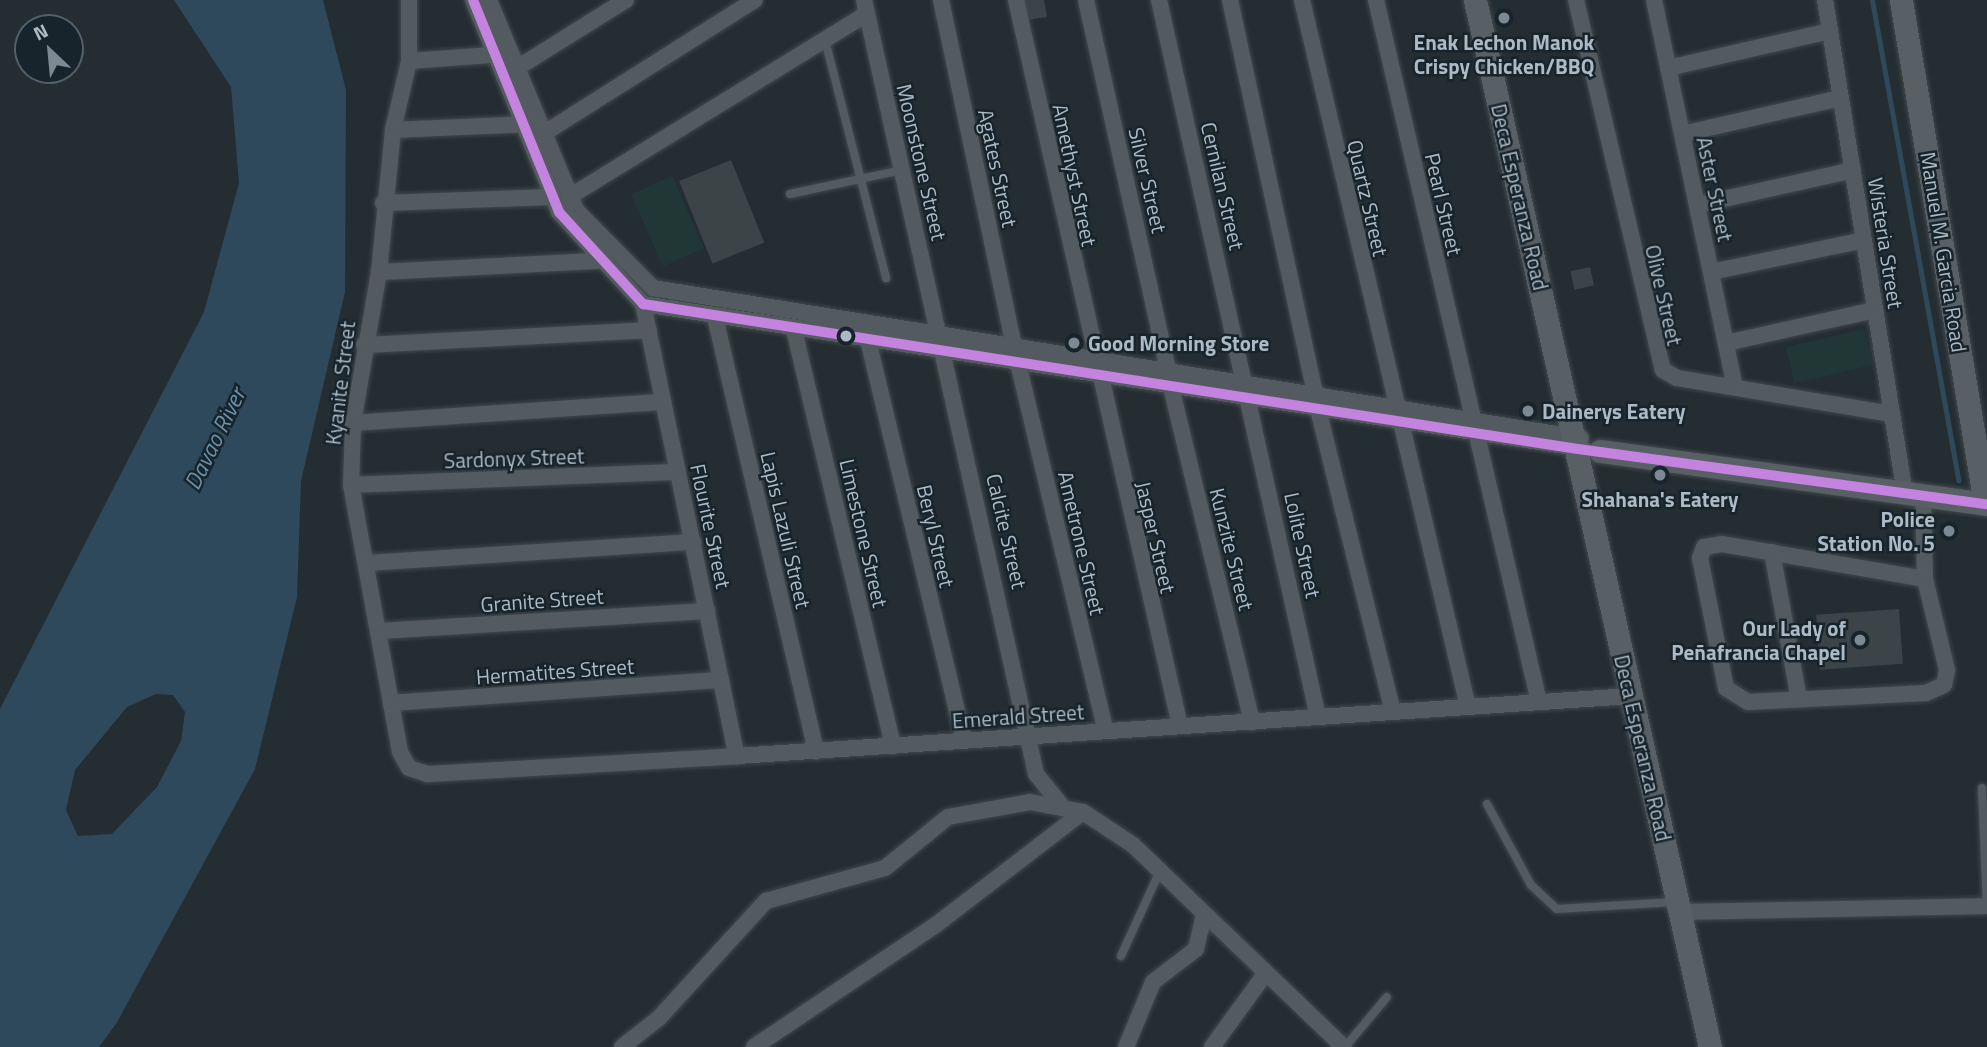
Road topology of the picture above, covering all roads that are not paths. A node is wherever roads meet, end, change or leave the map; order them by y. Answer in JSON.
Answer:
{"nodes":[{"id":1,"x":409,"y":0,"type":"edge"},
{"id":2,"x":478,"y":0,"type":"edge"},
{"id":3,"x":626,"y":0,"type":"edge"},
{"id":4,"x":755,"y":0,"type":"edge"},
{"id":5,"x":941,"y":0,"type":"edge"},
{"id":6,"x":1016,"y":0,"type":"edge"},
{"id":7,"x":1086,"y":0,"type":"edge"},
{"id":8,"x":1159,"y":0,"type":"edge"},
{"id":9,"x":1230,"y":0,"type":"edge"},
{"id":10,"x":1302,"y":0,"type":"edge"},
{"id":11,"x":1376,"y":0,"type":"edge"},
{"id":12,"x":1475,"y":0,"type":"edge"},
{"id":13,"x":1576,"y":0,"type":"edge"},
{"id":14,"x":1654,"y":0,"type":"edge"},
{"id":15,"x":1825,"y":0,"type":"edge"},
{"id":16,"x":1901,"y":0,"type":"edge"},
{"id":17,"x":866,"y":7,"type":"edge"},
{"id":18,"x":1830,"y":32,"type":"junction"},
{"id":19,"x":825,"y":40,"type":"junction"},
{"id":20,"x":409,"y":61,"type":"junction"},
{"id":21,"x":506,"y":63,"type":"junction"},
{"id":22,"x":1668,"y":68,"type":"junction"},
{"id":23,"x":1841,"y":98,"type":"junction"},
{"id":24,"x":393,"y":130,"type":"junction"},
{"id":25,"x":533,"y":131,"type":"junction"},
{"id":26,"x":1682,"y":134,"type":"junction"},
{"id":27,"x":902,"y":170,"type":"junction"},
{"id":28,"x":1853,"y":170,"type":"junction"},
{"id":29,"x":864,"y":178,"type":"junction"},
{"id":30,"x":790,"y":194,"type":"dead end"},
{"id":31,"x":551,"y":197,"type":"junction"},
{"id":32,"x":569,"y":197,"type":"junction"},
{"id":33,"x":383,"y":202,"type":"junction"},
{"id":34,"x":1697,"y":205,"type":"junction"},
{"id":35,"x":1864,"y":240,"type":"junction"},
{"id":36,"x":597,"y":261,"type":"junction"},
{"id":37,"x":379,"y":272,"type":"junction"},
{"id":38,"x":1711,"y":272,"type":"junction"},
{"id":39,"x":886,"y":278,"type":"dead end"},
{"id":40,"x":643,"y":304,"type":"junction"},
{"id":41,"x":1875,"y":310,"type":"junction"},
{"id":42,"x":715,"y":317,"type":"junction"},
{"id":43,"x":649,"y":330,"type":"junction"},
{"id":44,"x":794,"y":330,"type":"junction"},
{"id":45,"x":940,"y":334,"type":"junction"},
{"id":46,"x":868,"y":340,"type":"junction"},
{"id":47,"x":1726,"y":343,"type":"junction"},
{"id":48,"x":364,"y":345,"type":"junction"},
{"id":49,"x":1014,"y":346,"type":"junction"},
{"id":50,"x":945,"y":352,"type":"junction"},
{"id":51,"x":1092,"y":358,"type":"junction"},
{"id":52,"x":1018,"y":363,"type":"junction"},
{"id":53,"x":1168,"y":370,"type":"junction"},
{"id":54,"x":1096,"y":375,"type":"junction"},
{"id":55,"x":1246,"y":382,"type":"junction"},
{"id":56,"x":1171,"y":387,"type":"junction"},
{"id":57,"x":1735,"y":387,"type":"junction"},
{"id":58,"x":1250,"y":399,"type":"junction"},
{"id":59,"x":1316,"y":401,"type":"junction"},
{"id":60,"x":663,"y":402,"type":"junction"},
{"id":61,"x":1396,"y":414,"type":"junction"},
{"id":62,"x":1892,"y":414,"type":"junction"},
{"id":63,"x":353,"y":423,"type":"junction"},
{"id":64,"x":1473,"y":426,"type":"junction"},
{"id":65,"x":1584,"y":445,"type":"junction"},
{"id":66,"x":678,"y":472,"type":"junction"},
{"id":67,"x":351,"y":485,"type":"junction"},
{"id":68,"x":1914,"y":494,"type":"junction"},
{"id":69,"x":1986,"y":504,"type":"edge"},
{"id":70,"x":692,"y":542,"type":"junction"},
{"id":71,"x":1772,"y":552,"type":"junction"},
{"id":72,"x":367,"y":563,"type":"junction"},
{"id":73,"x":1925,"y":579,"type":"junction"},
{"id":74,"x":707,"y":611,"type":"junction"},
{"id":75,"x":379,"y":631,"type":"junction"},
{"id":76,"x":721,"y":680,"type":"junction"},
{"id":77,"x":1631,"y":696,"type":"junction"},
{"id":78,"x":1798,"y":699,"type":"junction"},
{"id":79,"x":1539,"y":702,"type":"junction"},
{"id":80,"x":391,"y":704,"type":"junction"},
{"id":81,"x":1468,"y":707,"type":"junction"},
{"id":82,"x":1393,"y":712,"type":"junction"},
{"id":83,"x":1318,"y":717,"type":"junction"},
{"id":84,"x":1252,"y":722,"type":"junction"},
{"id":85,"x":1180,"y":726,"type":"junction"},
{"id":86,"x":1105,"y":732,"type":"junction"},
{"id":87,"x":1032,"y":737,"type":"junction"},
{"id":88,"x":964,"y":741,"type":"junction"},
{"id":89,"x":893,"y":746,"type":"junction"},
{"id":90,"x":816,"y":751,"type":"junction"},
{"id":91,"x":737,"y":756,"type":"junction"},
{"id":92,"x":409,"y":768,"type":"joint"},
{"id":93,"x":1982,"y":788,"type":"dead end"},
{"id":94,"x":1060,"y":804,"type":"junction"},
{"id":95,"x":1487,"y":804,"type":"dead end"},
{"id":96,"x":1083,"y":812,"type":"junction"},
{"id":97,"x":1159,"y":873,"type":"junction"},
{"id":98,"x":1987,"y":906,"type":"edge"},
{"id":99,"x":1680,"y":907,"type":"junction"},
{"id":100,"x":1204,"y":915,"type":"junction"},
{"id":101,"x":1121,"y":956,"type":"dead end"},
{"id":102,"x":1265,"y":974,"type":"junction"},
{"id":103,"x":1387,"y":997,"type":"dead end"},
{"id":104,"x":622,"y":1047,"type":"edge"},
{"id":105,"x":754,"y":1047,"type":"edge"},
{"id":106,"x":1126,"y":1047,"type":"edge"},
{"id":107,"x":1212,"y":1047,"type":"edge"},
{"id":108,"x":1344,"y":1047,"type":"edge"},
{"id":109,"x":1710,"y":1047,"type":"edge"}],
"edges":[{"from":1,"to":20,"type":"street","name":"Kyanite Street"},
{"from":2,"to":21,"type":"street"},
{"from":3,"to":21,"type":"street"},
{"from":4,"to":25,"type":"street"},
{"from":5,"to":49,"type":"street","name":"Agates Street"},
{"from":6,"to":51,"type":"street","name":"Amethyst Street"},
{"from":7,"to":53,"type":"street","name":"Silver Street"},
{"from":8,"to":55,"type":"street","name":"Cernilan Street"},
{"from":9,"to":59,"type":"street"},
{"from":10,"to":61,"type":"street","name":"Quartz Street"},
{"from":11,"to":64,"type":"street","name":"Pearl Street"},
{"from":12,"to":65,"type":"street","name":"Deca Esperanza Road"},
{"from":13,"to":57,"type":"street","name":"Olive Street"},
{"from":14,"to":22,"type":"street","name":"Aster Street"},
{"from":15,"to":18,"type":"street","name":"Wisteria Street"},
{"from":16,"to":69,"type":"street","name":"Manuel M. Garcia Road"},
{"from":17,"to":19,"type":"street"},
{"from":17,"to":27,"type":"street","name":"Moonstone Street"},
{"from":18,"to":22,"type":"street"},
{"from":18,"to":23,"type":"street","name":"Wisteria Street"},
{"from":19,"to":29,"type":"lane"},
{"from":19,"to":32,"type":"street"},
{"from":20,"to":21,"type":"street"},
{"from":20,"to":24,"type":"street","name":"Kyanite Street"},
{"from":21,"to":25,"type":"street"},
{"from":22,"to":26,"type":"street","name":"Aster Street"},
{"from":23,"to":26,"type":"street"},
{"from":23,"to":28,"type":"street","name":"Wisteria Street"},
{"from":24,"to":25,"type":"street"},
{"from":24,"to":33,"type":"street","name":"Kyanite Street"},
{"from":25,"to":31,"type":"street"},
{"from":25,"to":32,"type":"street"},
{"from":26,"to":34,"type":"street","name":"Aster Street"},
{"from":27,"to":29,"type":"lane"},
{"from":27,"to":45,"type":"street","name":"Moonstone Street"},
{"from":28,"to":34,"type":"street"},
{"from":28,"to":35,"type":"street","name":"Wisteria Street"},
{"from":29,"to":30,"type":"lane"},
{"from":29,"to":39,"type":"lane"},
{"from":31,"to":33,"type":"street"},
{"from":31,"to":36,"type":"street"},
{"from":32,"to":45,"type":"street"},
{"from":33,"to":37,"type":"street","name":"Kyanite Street"},
{"from":34,"to":38,"type":"street","name":"Aster Street"},
{"from":35,"to":38,"type":"street"},
{"from":35,"to":41,"type":"street","name":"Wisteria Street"},
{"from":36,"to":37,"type":"street"},
{"from":36,"to":40,"type":"street"},
{"from":37,"to":48,"type":"street","name":"Kyanite Street"},
{"from":38,"to":47,"type":"street","name":"Aster Street"},
{"from":40,"to":42,"type":"street"},
{"from":40,"to":43,"type":"street","name":"Flourite Street"},
{"from":41,"to":47,"type":"street"},
{"from":41,"to":62,"type":"street","name":"Wisteria Street"},
{"from":42,"to":44,"type":"street"},
{"from":42,"to":90,"type":"street","name":"Lapis Lazuli Street"},
{"from":43,"to":48,"type":"street"},
{"from":43,"to":60,"type":"street","name":"Flourite Street"},
{"from":44,"to":46,"type":"street"},
{"from":44,"to":89,"type":"street","name":"Limestone Street"},
{"from":45,"to":49,"type":"street"},
{"from":45,"to":50,"type":"street","name":"Calcite Street"},
{"from":46,"to":50,"type":"street"},
{"from":46,"to":88,"type":"street","name":"Beryl Street"},
{"from":47,"to":57,"type":"street","name":"Aster Street"},
{"from":48,"to":63,"type":"street","name":"Kyanite Street"},
{"from":49,"to":51,"type":"street"},
{"from":50,"to":52,"type":"street"},
{"from":50,"to":87,"type":"street","name":"Calcite Street"},
{"from":51,"to":53,"type":"street"},
{"from":51,"to":54,"type":"street","name":"Jasper Street"},
{"from":52,"to":54,"type":"street"},
{"from":52,"to":86,"type":"street","name":"Ametrone Street"},
{"from":53,"to":55,"type":"street"},
{"from":54,"to":56,"type":"street"},
{"from":54,"to":85,"type":"street","name":"Jasper Street"},
{"from":55,"to":58,"type":"street","name":"Lolite Street"},
{"from":55,"to":59,"type":"street"},
{"from":56,"to":58,"type":"street"},
{"from":56,"to":84,"type":"street","name":"Kunzite Street"},
{"from":57,"to":62,"type":"street","name":"Olive Street"},
{"from":58,"to":59,"type":"street"},
{"from":58,"to":83,"type":"street","name":"Lolite Street"},
{"from":59,"to":61,"type":"street"},
{"from":59,"to":82,"type":"street"},
{"from":60,"to":63,"type":"street"},
{"from":60,"to":66,"type":"street","name":"Flourite Street"},
{"from":61,"to":64,"type":"street"},
{"from":61,"to":81,"type":"street","name":"Quartz Street"},
{"from":62,"to":68,"type":"street","name":"Wisteria Street"},
{"from":63,"to":67,"type":"street","name":"Kyanite Street"},
{"from":64,"to":65,"type":"street"},
{"from":64,"to":79,"type":"street","name":"Pearl Street"},
{"from":65,"to":68,"type":"street"},
{"from":65,"to":77,"type":"street","name":"Deca Esperanza Road"},
{"from":66,"to":67,"type":"street","name":"Sardonyx Street"},
{"from":66,"to":70,"type":"street","name":"Flourite Street"},
{"from":67,"to":72,"type":"street","name":"Kyanite Street"},
{"from":68,"to":69,"type":"street"},
{"from":68,"to":73,"type":"street","name":"Wisteria Street"},
{"from":70,"to":72,"type":"street"},
{"from":70,"to":74,"type":"street","name":"Flourite Street"},
{"from":71,"to":73,"type":"street"},
{"from":71,"to":78,"type":"street"},
{"from":71,"to":78,"type":"street"},
{"from":72,"to":75,"type":"street","name":"Kyanite Street"},
{"from":73,"to":78,"type":"street","name":"Wisteria Street"},
{"from":74,"to":75,"type":"street","name":"Granite Street"},
{"from":74,"to":76,"type":"street","name":"Flourite Street"},
{"from":75,"to":80,"type":"street","name":"Kyanite Street"},
{"from":76,"to":80,"type":"street","name":"Hermatites Street"},
{"from":76,"to":91,"type":"street","name":"Flourite Street"},
{"from":77,"to":79,"type":"street","name":"Emerald Street"},
{"from":77,"to":99,"type":"street","name":"Deca Esperanza Road"},
{"from":79,"to":81,"type":"street","name":"Emerald Street"},
{"from":80,"to":92,"type":"street","name":"Kyanite Street"},
{"from":81,"to":82,"type":"street","name":"Emerald Street"},
{"from":82,"to":83,"type":"street","name":"Emerald Street"},
{"from":83,"to":84,"type":"street","name":"Emerald Street"},
{"from":84,"to":85,"type":"street","name":"Emerald Street"},
{"from":85,"to":86,"type":"street","name":"Emerald Street"},
{"from":86,"to":87,"type":"street","name":"Emerald Street"},
{"from":87,"to":88,"type":"street","name":"Emerald Street"},
{"from":87,"to":94,"type":"street","name":"Calcite Street"},
{"from":88,"to":89,"type":"street","name":"Emerald Street"},
{"from":89,"to":90,"type":"street","name":"Emerald Street"},
{"from":90,"to":91,"type":"street","name":"Emerald Street"},
{"from":91,"to":92,"type":"street","name":"Emerald Street"},
{"from":93,"to":98,"type":"lane"},
{"from":94,"to":96,"type":"street"},
{"from":94,"to":104,"type":"street"},
{"from":95,"to":99,"type":"lane"},
{"from":96,"to":97,"type":"street"},
{"from":96,"to":105,"type":"street"},
{"from":97,"to":100,"type":"street"},
{"from":97,"to":101,"type":"lane"},
{"from":98,"to":99,"type":"street"},
{"from":99,"to":109,"type":"street","name":"Deca Esperanza Road"},
{"from":100,"to":102,"type":"street"},
{"from":100,"to":106,"type":"street"},
{"from":102,"to":107,"type":"street"},
{"from":102,"to":108,"type":"street"},
{"from":103,"to":108,"type":"lane"}]}
